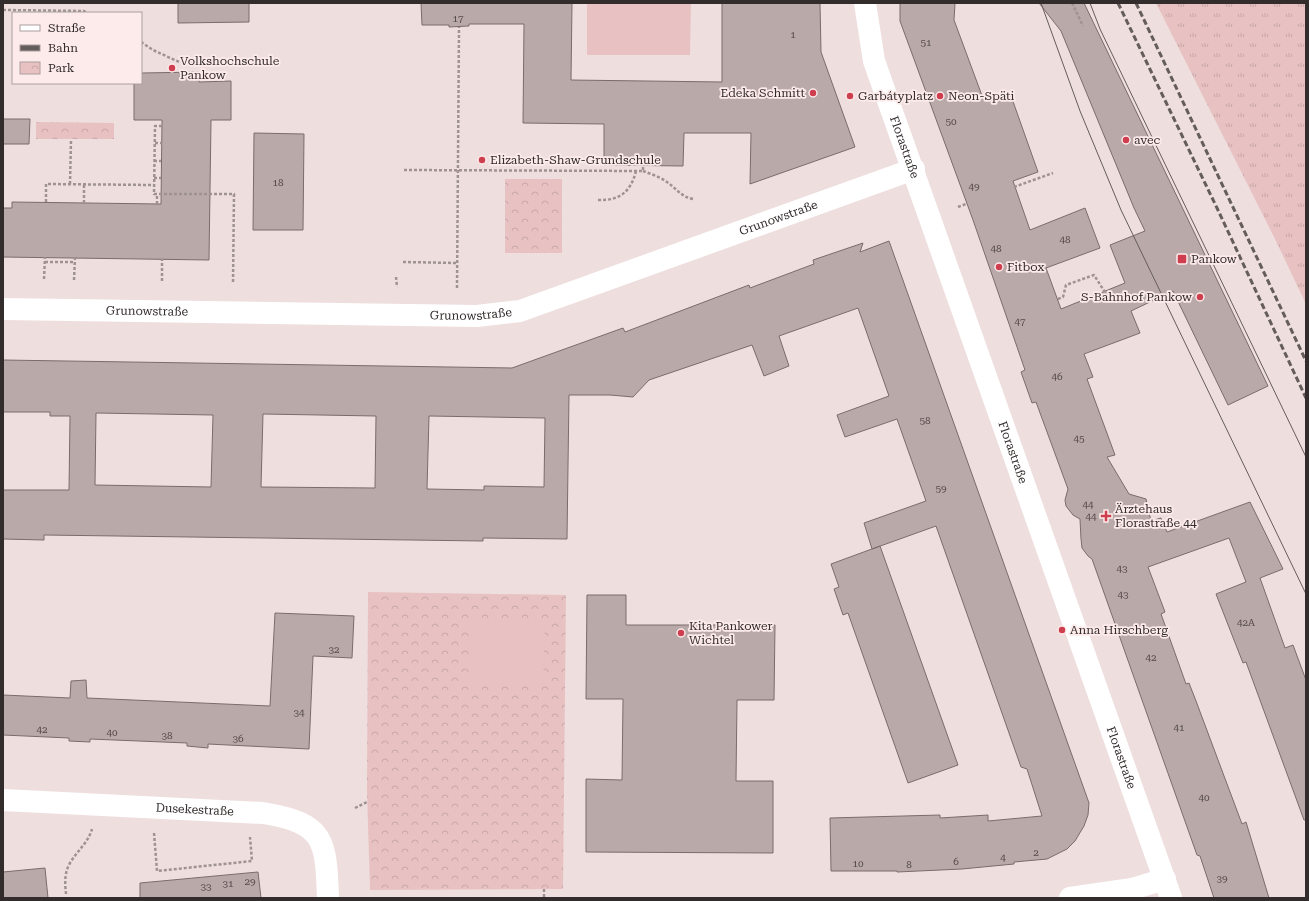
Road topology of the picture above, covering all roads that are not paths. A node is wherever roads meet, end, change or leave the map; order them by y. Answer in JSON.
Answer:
{"nodes":[{"id":1,"x":865,"y":3,"type":"edge"},
{"id":2,"x":914,"y":169,"type":"junction"},
{"id":3,"x":3,"y":309,"type":"edge"},
{"id":4,"x":3,"y":800,"type":"edge"},
{"id":5,"x":1168,"y":888,"type":"edge"},
{"id":6,"x":328,"y":898,"type":"edge"},
{"id":7,"x":1070,"y":898,"type":"edge"}],
"edges":[{"from":1,"to":2,"type":"street","name":"Florastraße"},
{"from":2,"to":3,"type":"street","name":"Grunowstraße"},
{"from":2,"to":5,"type":"street","name":"Florastraße"},
{"from":4,"to":6,"type":"street","name":"Dusekestraße"},
{"from":5,"to":7,"type":"street"}]}
